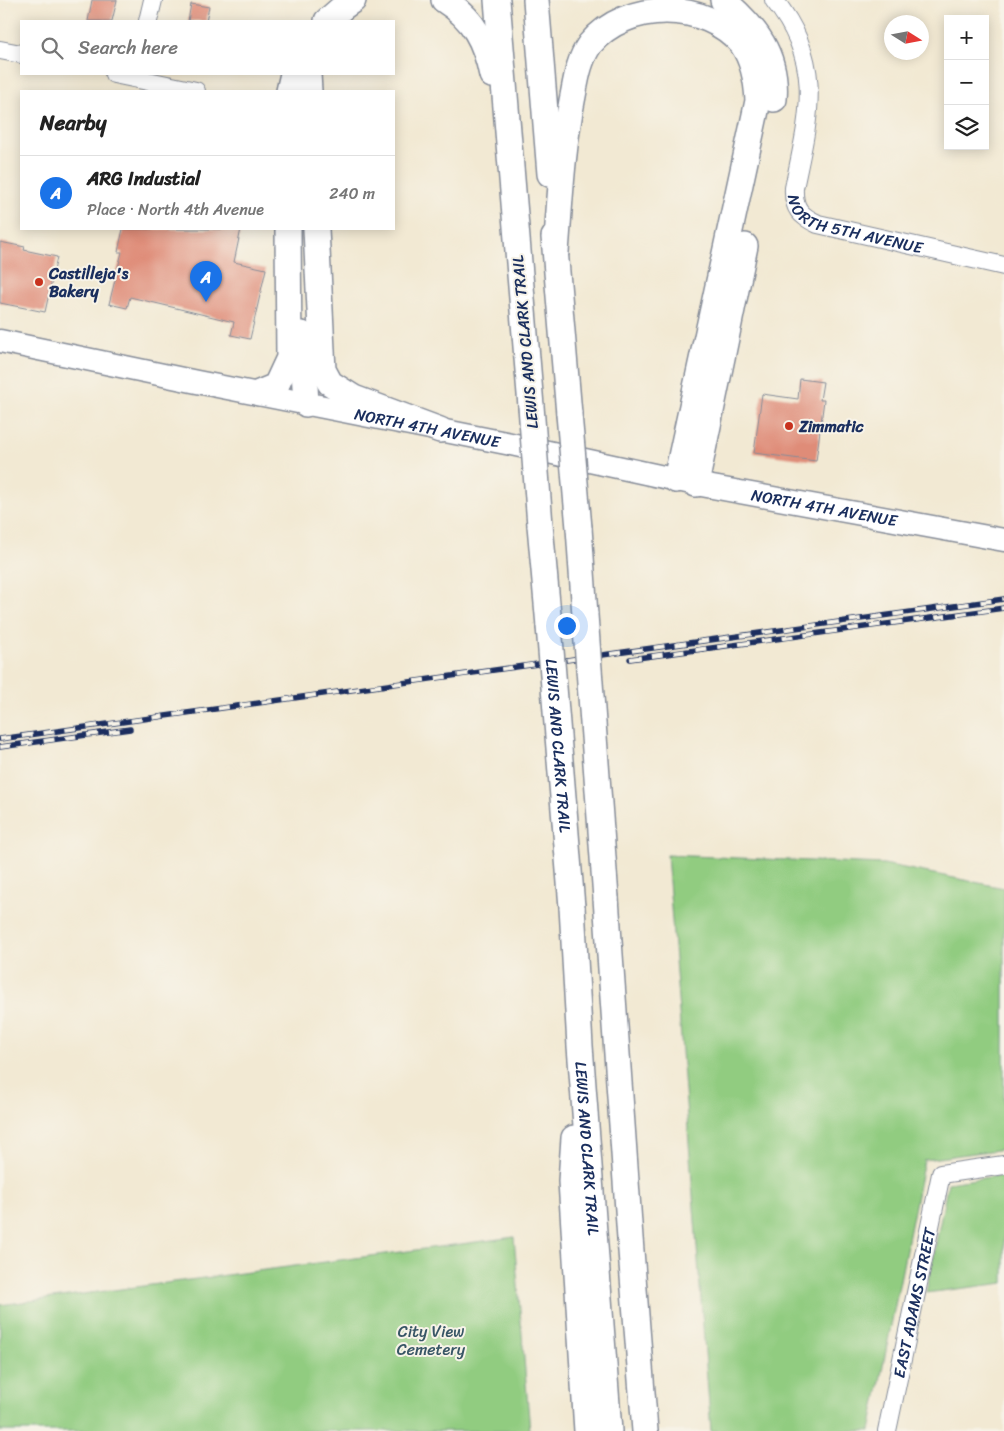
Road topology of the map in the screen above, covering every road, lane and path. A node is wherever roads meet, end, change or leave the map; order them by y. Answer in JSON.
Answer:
{"nodes":[{"id":1,"x":153,"y":0,"type":"edge"},
{"id":2,"x":334,"y":0,"type":"edge"},
{"id":3,"x":353,"y":0,"type":"edge"},
{"id":4,"x":444,"y":0,"type":"edge"},
{"id":5,"x":497,"y":0,"type":"edge"},
{"id":6,"x":536,"y":0,"type":"edge"},
{"id":7,"x":723,"y":0,"type":"edge"},
{"id":8,"x":774,"y":0,"type":"edge"},
{"id":9,"x":148,"y":20,"type":"edge"},
{"id":10,"x":319,"y":20,"type":"edge"},
{"id":11,"x":329,"y":20,"type":"edge"},
{"id":12,"x":0,"y":50,"type":"edge"},
{"id":13,"x":20,"y":54,"type":"edge"},
{"id":14,"x":293,"y":75,"type":"edge"},
{"id":15,"x":308,"y":75,"type":"edge"},
{"id":16,"x":137,"y":76,"type":"edge"},
{"id":17,"x":192,"y":90,"type":"edge"},
{"id":18,"x":289,"y":90,"type":"edge"},
{"id":19,"x":309,"y":90,"type":"edge"},
{"id":20,"x":511,"y":161,"type":"junction"},
{"id":21,"x":288,"y":230,"type":"edge"},
{"id":22,"x":295,"y":230,"type":"edge"},
{"id":23,"x":316,"y":230,"type":"edge"},
{"id":24,"x":556,"y":252,"type":"junction"},
{"id":25,"x":1004,"y":266,"type":"edge"},
{"id":26,"x":0,"y":341,"type":"edge"},
{"id":27,"x":323,"y":370,"type":"junction"},
{"id":28,"x":258,"y":393,"type":"junction"},
{"id":29,"x":306,"y":404,"type":"junction"},
{"id":30,"x":440,"y":430,"type":"junction"},
{"id":31,"x":686,"y":482,"type":"junction"},
{"id":32,"x":1004,"y":540,"type":"edge"},
{"id":33,"x":580,"y":1046,"type":"junction"},
{"id":34,"x":1004,"y":1165,"type":"edge"},
{"id":35,"x":630,"y":1238,"type":"junction"},
{"id":36,"x":587,"y":1431,"type":"edge"},
{"id":37,"x":609,"y":1431,"type":"edge"},
{"id":38,"x":645,"y":1431,"type":"edge"},
{"id":39,"x":655,"y":1431,"type":"edge"},
{"id":40,"x":887,"y":1431,"type":"edge"}],
"edges":[{"from":1,"to":9,"type":"street"},
{"from":2,"to":10,"type":"highway"},
{"from":3,"to":11,"type":"highway"},
{"from":4,"to":20,"type":"highway"},
{"from":5,"to":20,"type":"highway","name":"LEWIS AND CLARK TRAIL"},
{"from":6,"to":24,"type":"highway"},
{"from":7,"to":31,"type":"highway"},
{"from":8,"to":25,"type":"street","name":"NORTH 5TH AVENUE"},
{"from":12,"to":13,"type":"street"},
{"from":14,"to":18,"type":"highway"},
{"from":15,"to":19,"type":"highway"},
{"from":16,"to":17,"type":"street"},
{"from":20,"to":33,"type":"highway","name":"LEWIS AND CLARK TRAIL","bridge":true},
{"from":21,"to":28,"type":"highway"},
{"from":22,"to":29,"type":"highway"},
{"from":23,"to":27,"type":"highway"},
{"from":24,"to":31,"type":"highway"},
{"from":24,"to":35,"type":"highway","bridge":true},
{"from":26,"to":28,"type":"main road","name":"NORTH 4TH AVENUE"},
{"from":27,"to":29,"type":"highway"},
{"from":27,"to":30,"type":"highway"},
{"from":28,"to":29,"type":"main road","name":"NORTH 4TH AVENUE"},
{"from":29,"to":30,"type":"main road","name":"NORTH 4TH AVENUE"},
{"from":30,"to":31,"type":"main road","name":"NORTH 4TH AVENUE"},
{"from":31,"to":32,"type":"main road","name":"NORTH 4TH AVENUE"},
{"from":33,"to":36,"type":"highway"},
{"from":33,"to":37,"type":"highway","name":"LEWIS AND CLARK TRAIL"},
{"from":34,"to":40,"type":"street","name":"EAST ADAMS STREET"},
{"from":35,"to":38,"type":"highway"},
{"from":35,"to":39,"type":"highway"}]}
